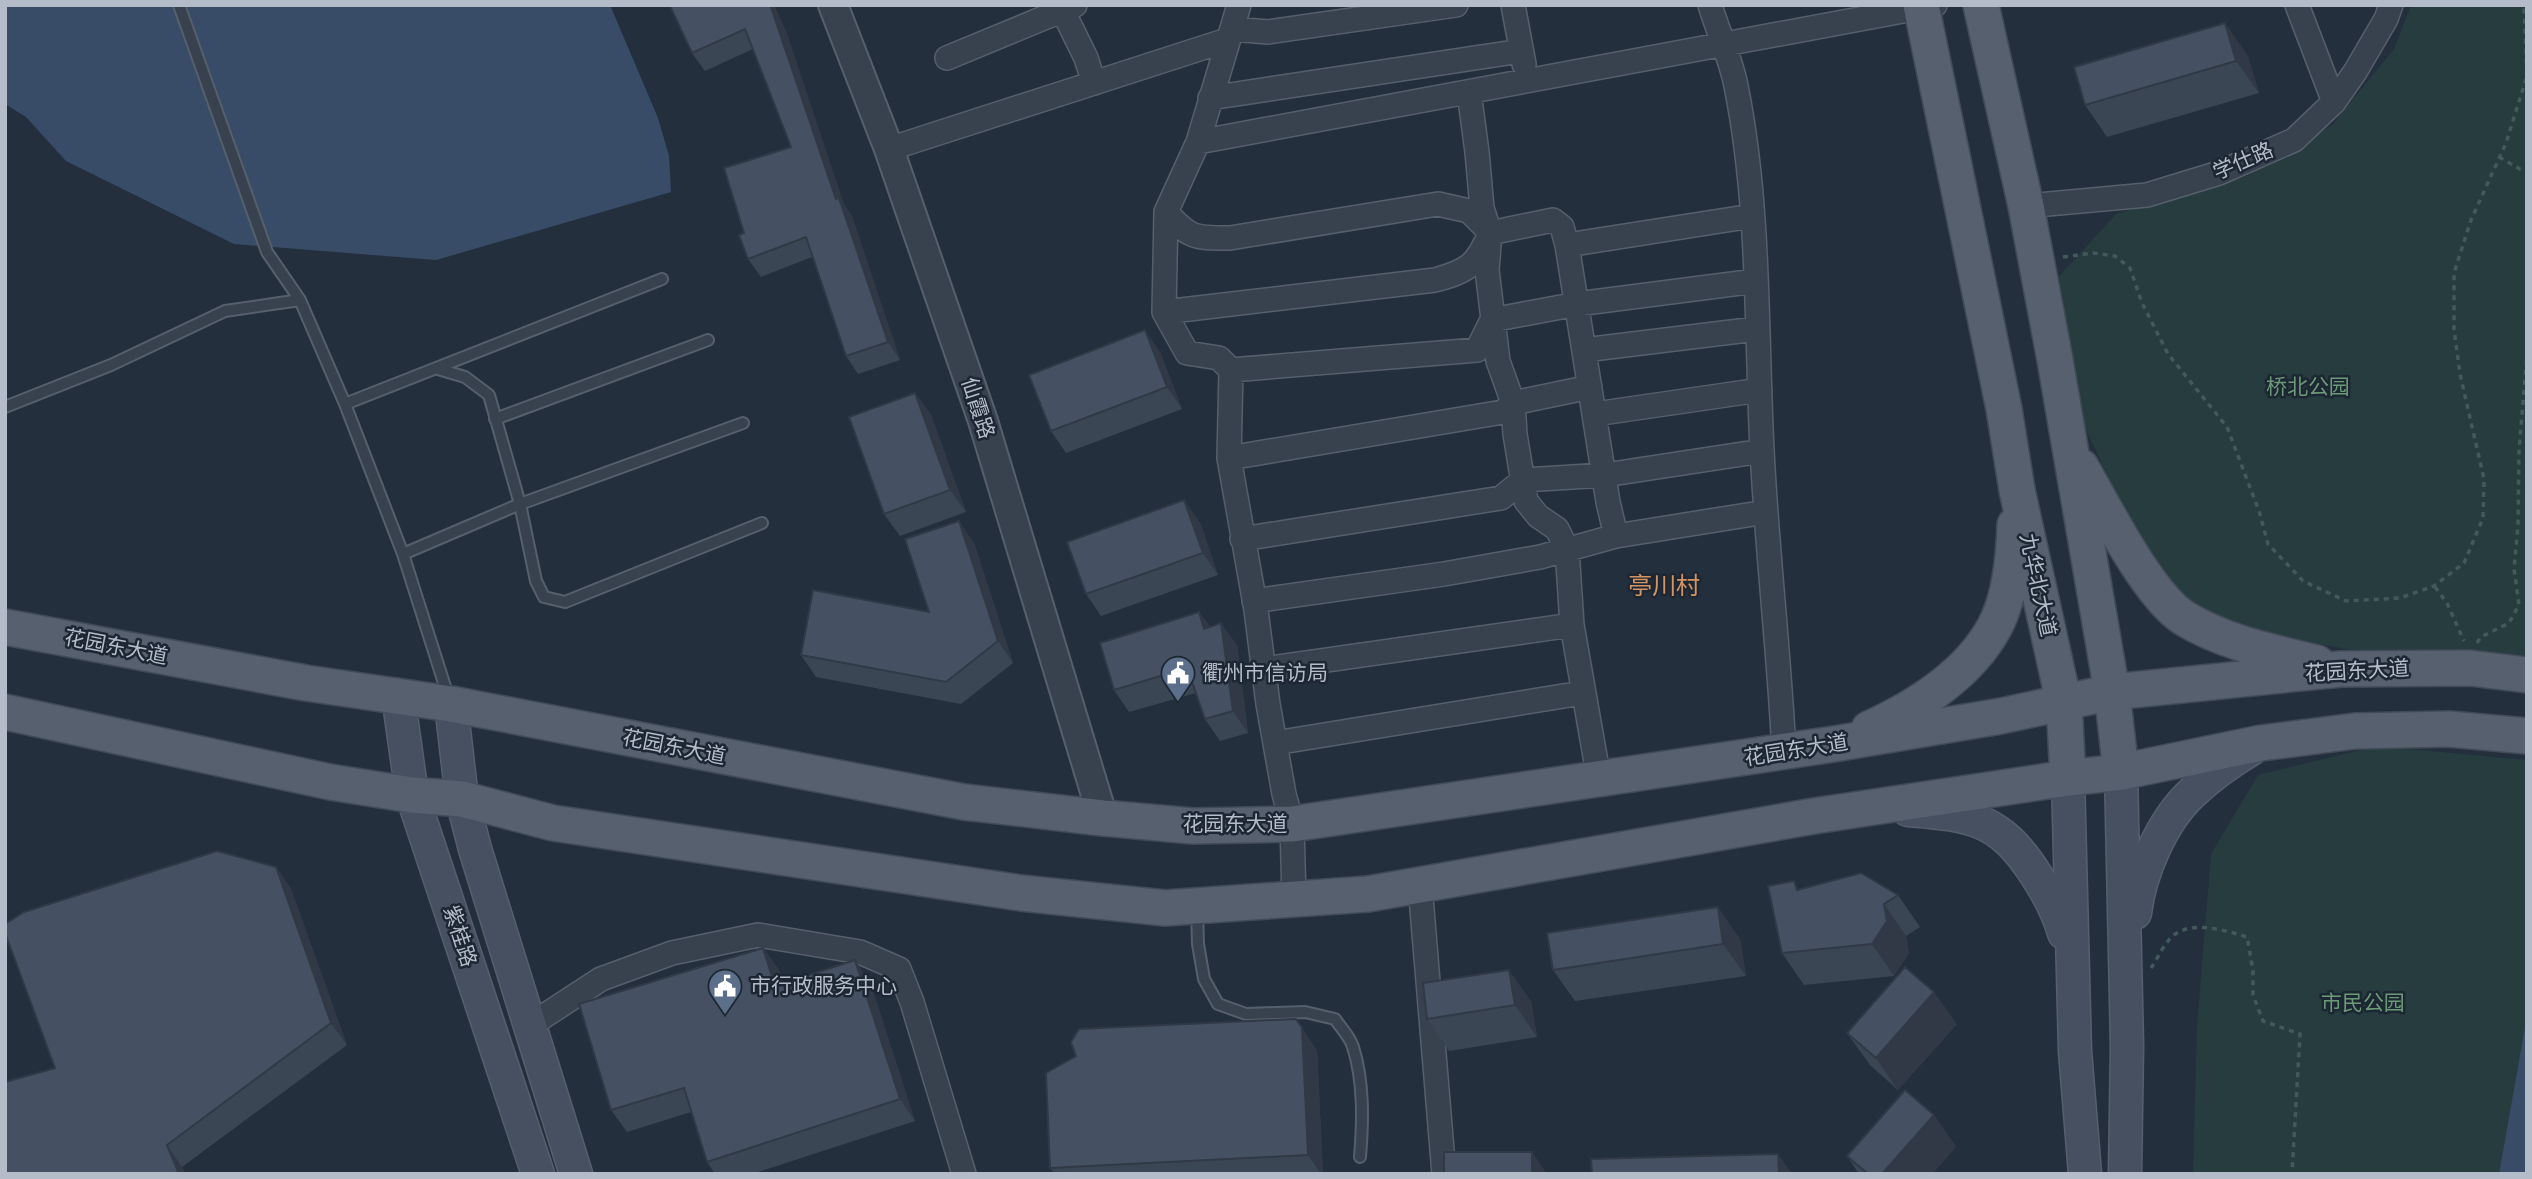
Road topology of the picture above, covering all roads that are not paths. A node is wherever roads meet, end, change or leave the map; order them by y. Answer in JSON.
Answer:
{"nodes":[{"id":1,"x":180,"y":5,"type":"edge"},
{"id":2,"x":833,"y":5,"type":"edge"},
{"id":3,"x":1239,"y":5,"type":"edge"},
{"id":4,"x":1456,"y":5,"type":"edge"},
{"id":5,"x":1513,"y":5,"type":"edge"},
{"id":6,"x":1710,"y":5,"type":"edge"},
{"id":7,"x":1981,"y":5,"type":"edge"},
{"id":8,"x":2297,"y":5,"type":"edge"},
{"id":9,"x":2392,"y":5,"type":"edge"},
{"id":10,"x":1926,"y":6,"type":"edge"},
{"id":11,"x":1065,"y":7,"type":"edge"},
{"id":12,"x":1230,"y":34,"type":"junction"},
{"id":13,"x":1722,"y":45,"type":"junction"},
{"id":14,"x":1521,"y":51,"type":"junction"},
{"id":15,"x":947,"y":58,"type":"dead end"},
{"id":16,"x":1527,"y":81,"type":"junction"},
{"id":17,"x":1094,"y":83,"type":"junction"},
{"id":18,"x":1468,"y":92,"type":"junction"},
{"id":19,"x":1210,"y":98,"type":"junction"},
{"id":20,"x":2334,"y":102,"type":"junction"},
{"id":21,"x":1198,"y":142,"type":"junction"},
{"id":22,"x":889,"y":149,"type":"junction"},
{"id":23,"x":2026,"y":206,"type":"junction"},
{"id":24,"x":1167,"y":212,"type":"junction"},
{"id":25,"x":1752,"y":216,"type":"junction"},
{"id":26,"x":1490,"y":233,"type":"junction"},
{"id":27,"x":1567,"y":245,"type":"junction"},
{"id":28,"x":662,"y":279,"type":"dead end"},
{"id":29,"x":1756,"y":281,"type":"junction"},
{"id":30,"x":300,"y":300,"type":"junction"},
{"id":31,"x":1577,"y":303,"type":"junction"},
{"id":32,"x":1164,"y":312,"type":"junction"},
{"id":33,"x":1492,"y":320,"type":"junction"},
{"id":34,"x":1756,"y":328,"type":"junction"},
{"id":35,"x":708,"y":340,"type":"dead end"},
{"id":36,"x":1584,"y":351,"type":"junction"},
{"id":37,"x":438,"y":369,"type":"junction"},
{"id":38,"x":1231,"y":370,"type":"junction"},
{"id":39,"x":1590,"y":387,"type":"junction"},
{"id":40,"x":1760,"y":390,"type":"junction"},
{"id":41,"x":1513,"y":402,"type":"junction"},
{"id":42,"x":345,"y":404,"type":"junction"},
{"id":43,"x":5,"y":407,"type":"edge"},
{"id":44,"x":1595,"y":414,"type":"junction"},
{"id":45,"x":495,"y":419,"type":"junction"},
{"id":46,"x":743,"y":423,"type":"dead end"},
{"id":47,"x":2071,"y":450,"type":"junction"},
{"id":48,"x":1762,"y":451,"type":"junction"},
{"id":49,"x":1229,"y":458,"type":"junction"},
{"id":50,"x":1605,"y":475,"type":"junction"},
{"id":51,"x":1523,"y":480,"type":"junction"},
{"id":52,"x":2017,"y":490,"type":"junction"},
{"id":53,"x":520,"y":503,"type":"junction"},
{"id":54,"x":1766,"y":512,"type":"junction"},
{"id":55,"x":762,"y":523,"type":"dead end"},
{"id":56,"x":1616,"y":536,"type":"junction"},
{"id":57,"x":1242,"y":540,"type":"junction"},
{"id":58,"x":1567,"y":550,"type":"junction"},
{"id":59,"x":403,"y":554,"type":"junction"},
{"id":60,"x":1254,"y":601,"type":"junction"},
{"id":61,"x":1572,"y":625,"type":"junction"},
{"id":62,"x":5,"y":627,"type":"edge"},
{"id":63,"x":1264,"y":669,"type":"junction"},
{"id":64,"x":2341,"y":670,"type":"junction"},
{"id":65,"x":2527,"y":675,"type":"edge"},
{"id":66,"x":2112,"y":692,"type":"junction"},
{"id":67,"x":1582,"y":693,"type":"junction"},
{"id":68,"x":398,"y":695,"type":"junction"},
{"id":69,"x":2064,"y":703,"type":"junction"},
{"id":70,"x":451,"y":704,"type":"junction"},
{"id":71,"x":5,"y":712,"type":"edge"},
{"id":72,"x":2527,"y":736,"type":"edge"},
{"id":73,"x":1275,"y":743,"type":"junction"},
{"id":74,"x":2261,"y":743,"type":"junction"},
{"id":75,"x":1834,"y":744,"type":"junction"},
{"id":76,"x":1784,"y":752,"type":"junction"},
{"id":77,"x":2121,"y":772,"type":"junction"},
{"id":78,"x":2068,"y":778,"type":"junction"},
{"id":79,"x":1599,"y":779,"type":"junction"},
{"id":80,"x":412,"y":794,"type":"junction"},
{"id":81,"x":463,"y":799,"type":"junction"},
{"id":82,"x":1879,"y":808,"type":"junction"},
{"id":83,"x":1104,"y":818,"type":"junction"},
{"id":84,"x":1292,"y":824,"type":"junction"},
{"id":85,"x":1420,"y":885,"type":"junction"},
{"id":86,"x":1294,"y":900,"type":"junction"},
{"id":87,"x":1197,"y":906,"type":"junction"},
{"id":88,"x":2073,"y":964,"type":"junction"},
{"id":89,"x":2125,"y":1008,"type":"junction"},
{"id":90,"x":529,"y":1026,"type":"junction"},
{"id":91,"x":2127,"y":1046,"type":"junction"},
{"id":92,"x":2075,"y":1051,"type":"junction"},
{"id":93,"x":1360,"y":1157,"type":"dead end"},
{"id":94,"x":538,"y":1174,"type":"edge"},
{"id":95,"x":576,"y":1174,"type":"edge"},
{"id":96,"x":964,"y":1174,"type":"edge"},
{"id":97,"x":1444,"y":1174,"type":"edge"},
{"id":98,"x":2063,"y":1174,"type":"edge"},
{"id":99,"x":2085,"y":1174,"type":"edge"},
{"id":100,"x":2125,"y":1174,"type":"edge"},
{"id":101,"x":2143,"y":1174,"type":"edge"}],
"edges":[{"from":1,"to":30,"type":"lane"},
{"from":2,"to":22,"type":"street","name":"仙霞路"},
{"from":3,"to":12,"type":"street"},
{"from":4,"to":12,"type":"street"},
{"from":5,"to":14,"type":"street"},
{"from":6,"to":13,"type":"street"},
{"from":7,"to":23,"type":"main road"},
{"from":8,"to":20,"type":"street"},
{"from":9,"to":20,"type":"street","name":"学仕路"},
{"from":10,"to":13,"type":"street"},
{"from":10,"to":52,"type":"main road","name":"九华北大道"},
{"from":11,"to":15,"type":"street"},
{"from":11,"to":17,"type":"street"},
{"from":12,"to":17,"type":"street"},
{"from":12,"to":19,"type":"street"},
{"from":13,"to":16,"type":"street"},
{"from":13,"to":25,"type":"street"},
{"from":14,"to":16,"type":"street"},
{"from":14,"to":19,"type":"street"},
{"from":16,"to":18,"type":"street"},
{"from":17,"to":22,"type":"street"},
{"from":18,"to":21,"type":"street"},
{"from":18,"to":26,"type":"street"},
{"from":19,"to":21,"type":"street"},
{"from":20,"to":23,"type":"street","name":"学仕路"},
{"from":21,"to":24,"type":"street"},
{"from":22,"to":83,"type":"street","name":"仙霞路"},
{"from":23,"to":47,"type":"main road"},
{"from":24,"to":26,"type":"street"},
{"from":24,"to":32,"type":"street"},
{"from":25,"to":27,"type":"street"},
{"from":25,"to":29,"type":"street"},
{"from":26,"to":27,"type":"street"},
{"from":26,"to":32,"type":"street"},
{"from":26,"to":33,"type":"street"},
{"from":27,"to":31,"type":"street"},
{"from":28,"to":37,"type":"lane"},
{"from":29,"to":31,"type":"street"},
{"from":29,"to":34,"type":"street"},
{"from":30,"to":42,"type":"lane"},
{"from":30,"to":43,"type":"lane"},
{"from":31,"to":33,"type":"street"},
{"from":31,"to":36,"type":"street"},
{"from":32,"to":38,"type":"street"},
{"from":33,"to":38,"type":"street"},
{"from":33,"to":41,"type":"street"},
{"from":34,"to":36,"type":"street"},
{"from":34,"to":40,"type":"street"},
{"from":35,"to":45,"type":"lane"},
{"from":36,"to":39,"type":"street"},
{"from":37,"to":42,"type":"lane"},
{"from":37,"to":45,"type":"lane"},
{"from":38,"to":49,"type":"street"},
{"from":39,"to":41,"type":"street"},
{"from":39,"to":44,"type":"street"},
{"from":40,"to":44,"type":"street"},
{"from":40,"to":48,"type":"street"},
{"from":41,"to":49,"type":"street"},
{"from":41,"to":51,"type":"street"},
{"from":42,"to":59,"type":"lane"},
{"from":44,"to":50,"type":"street"},
{"from":45,"to":53,"type":"lane"},
{"from":46,"to":53,"type":"lane"},
{"from":47,"to":64,"type":"main road"},
{"from":47,"to":66,"type":"main road"},
{"from":48,"to":50,"type":"street"},
{"from":48,"to":54,"type":"street"},
{"from":49,"to":57,"type":"street"},
{"from":50,"to":51,"type":"street"},
{"from":50,"to":56,"type":"street"},
{"from":51,"to":57,"type":"street"},
{"from":51,"to":58,"type":"street"},
{"from":52,"to":69,"type":"main road","name":"九华北大道"},
{"from":52,"to":75,"type":"main road"},
{"from":53,"to":55,"type":"lane"},
{"from":53,"to":59,"type":"lane"},
{"from":54,"to":56,"type":"street"},
{"from":54,"to":76,"type":"street"},
{"from":56,"to":58,"type":"street"},
{"from":57,"to":60,"type":"street"},
{"from":58,"to":60,"type":"street"},
{"from":58,"to":61,"type":"street"},
{"from":59,"to":70,"type":"lane"},
{"from":60,"to":63,"type":"street"},
{"from":61,"to":63,"type":"street"},
{"from":61,"to":67,"type":"street"},
{"from":62,"to":68,"type":"main road","name":"花园东大道"},
{"from":63,"to":73,"type":"street"},
{"from":64,"to":65,"type":"main road","name":"花园东大道"},
{"from":64,"to":66,"type":"main road","name":"花园东大道"},
{"from":66,"to":69,"type":"main road","name":"花园东大道"},
{"from":66,"to":77,"type":"main road"},
{"from":67,"to":73,"type":"street"},
{"from":67,"to":79,"type":"street"},
{"from":68,"to":70,"type":"main road","name":"花园东大道"},
{"from":68,"to":80,"type":"main road","name":"紫桂路"},
{"from":69,"to":75,"type":"main road","name":"花园东大道"},
{"from":69,"to":78,"type":"main road","name":"九华北大道"},
{"from":70,"to":81,"type":"main road","name":"紫桂路"},
{"from":70,"to":83,"type":"main road","name":"花园东大道"},
{"from":71,"to":80,"type":"main road"},
{"from":72,"to":74,"type":"main road"},
{"from":73,"to":84,"type":"street"},
{"from":74,"to":77,"type":"main road"},
{"from":74,"to":89,"type":"main road"},
{"from":75,"to":76,"type":"main road","name":"花园东大道"},
{"from":76,"to":79,"type":"main road","name":"花园东大道"},
{"from":77,"to":78,"type":"main road"},
{"from":77,"to":89,"type":"main road"},
{"from":78,"to":82,"type":"main road"},
{"from":78,"to":88,"type":"main road","name":"九华北大道"},
{"from":79,"to":84,"type":"main road","name":"花园东大道"},
{"from":80,"to":81,"type":"main road"},
{"from":80,"to":94,"type":"main road","name":"紫桂路"},
{"from":81,"to":87,"type":"main road"},
{"from":81,"to":90,"type":"main road","name":"紫桂路"},
{"from":82,"to":85,"type":"main road"},
{"from":82,"to":88,"type":"main road"},
{"from":83,"to":84,"type":"main road","name":"花园东大道"},
{"from":84,"to":86,"type":"street"},
{"from":85,"to":86,"type":"main road"},
{"from":85,"to":97,"type":"street"},
{"from":86,"to":87,"type":"main road"},
{"from":87,"to":93,"type":"lane"},
{"from":88,"to":92,"type":"main road","name":"九华北大道"},
{"from":89,"to":91,"type":"main road"},
{"from":90,"to":95,"type":"main road","name":"紫桂路"},
{"from":90,"to":96,"type":"street"},
{"from":91,"to":100,"type":"main road"},
{"from":91,"to":101,"type":"main road"},
{"from":92,"to":98,"type":"main road"},
{"from":92,"to":99,"type":"main road","name":"九华北大道"}]}
